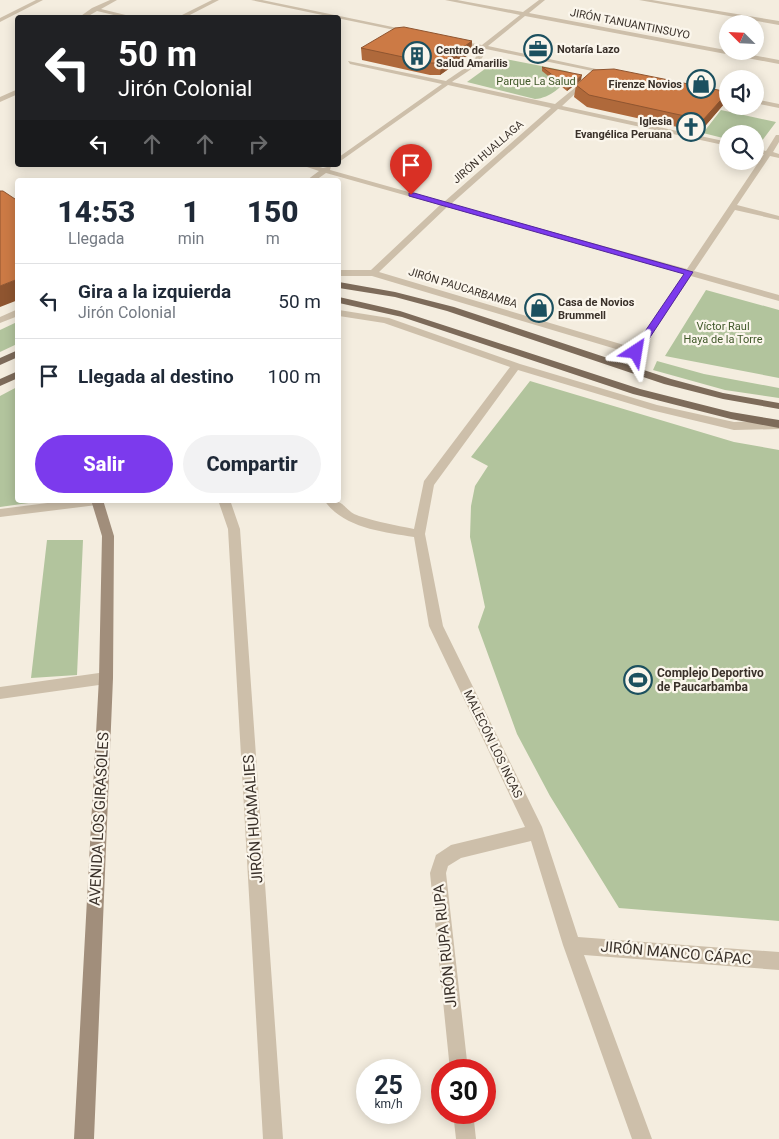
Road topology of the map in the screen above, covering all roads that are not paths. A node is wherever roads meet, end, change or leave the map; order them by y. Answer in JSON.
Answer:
{"nodes":[{"id":1,"x":40,"y":0,"type":"edge"},
{"id":2,"x":114,"y":0,"type":"edge"},
{"id":3,"x":216,"y":0,"type":"edge"},
{"id":4,"x":254,"y":0,"type":"edge"},
{"id":5,"x":448,"y":0,"type":"edge"},
{"id":6,"x":542,"y":0,"type":"edge"},
{"id":7,"x":642,"y":0,"type":"edge"},
{"id":8,"x":94,"y":9,"type":"junction"},
{"id":9,"x":306,"y":10,"type":"junction"},
{"id":10,"x":85,"y":15,"type":"edge"},
{"id":11,"x":122,"y":15,"type":"edge"},
{"id":12,"x":184,"y":15,"type":"edge"},
{"id":13,"x":297,"y":15,"type":"edge"},
{"id":14,"x":330,"y":15,"type":"edge"},
{"id":15,"x":525,"y":15,"type":"junction"},
{"id":16,"x":341,"y":17,"type":"edge"},
{"id":17,"x":0,"y":20,"type":"edge"},
{"id":18,"x":779,"y":23,"type":"edge"},
{"id":19,"x":402,"y":30,"type":"junction"},
{"id":20,"x":395,"y":34,"type":"edge"},
{"id":21,"x":420,"y":34,"type":"edge"},
{"id":22,"x":447,"y":39,"type":"edge"},
{"id":23,"x":483,"y":47,"type":"junction"},
{"id":24,"x":357,"y":57,"type":"dead end"},
{"id":25,"x":779,"y":62,"type":"edge"},
{"id":26,"x":598,"y":70,"type":"junction"},
{"id":27,"x":616,"y":74,"type":"edge"},
{"id":28,"x":446,"y":82,"type":"junction"},
{"id":29,"x":15,"y":92,"type":"edge"},
{"id":30,"x":0,"y":100,"type":"edge"},
{"id":31,"x":764,"y":103,"type":"edge"},
{"id":32,"x":779,"y":106,"type":"edge"},
{"id":33,"x":557,"y":107,"type":"junction"},
{"id":34,"x":779,"y":137,"type":"edge"},
{"id":35,"x":719,"y":142,"type":"edge"},
{"id":36,"x":764,"y":152,"type":"edge"},
{"id":37,"x":768,"y":153,"type":"junction"},
{"id":38,"x":779,"y":156,"type":"edge"},
{"id":39,"x":341,"y":159,"type":"edge"},
{"id":40,"x":328,"y":168,"type":"edge"},
{"id":41,"x":314,"y":178,"type":"edge"},
{"id":42,"x":446,"y":204,"type":"junction"},
{"id":43,"x":734,"y":207,"type":"junction"},
{"id":44,"x":779,"y":218,"type":"edge"},
{"id":45,"x":688,"y":272,"type":"junction"},
{"id":46,"x":341,"y":273,"type":"edge"},
{"id":47,"x":373,"y":273,"type":"junction"},
{"id":48,"x":341,"y":285,"type":"edge"},
{"id":49,"x":779,"y":298,"type":"edge"},
{"id":50,"x":341,"y":300,"type":"edge"},
{"id":51,"x":15,"y":313,"type":"edge"},
{"id":52,"x":341,"y":313,"type":"edge"},
{"id":53,"x":0,"y":320,"type":"edge"},
{"id":54,"x":15,"y":354,"type":"edge"},
{"id":55,"x":0,"y":362,"type":"edge"},
{"id":56,"x":516,"y":366,"type":"junction"},
{"id":57,"x":15,"y":376,"type":"edge"},
{"id":58,"x":0,"y":383,"type":"edge"},
{"id":59,"x":779,"y":406,"type":"edge"},
{"id":60,"x":779,"y":425,"type":"edge"},
{"id":61,"x":75,"y":503,"type":"edge"},
{"id":62,"x":98,"y":503,"type":"edge"},
{"id":63,"x":225,"y":503,"type":"edge"},
{"id":64,"x":334,"y":503,"type":"edge"},
{"id":65,"x":0,"y":513,"type":"edge"},
{"id":66,"x":419,"y":534,"type":"junction"},
{"id":67,"x":106,"y":678,"type":"junction"},
{"id":68,"x":0,"y":693,"type":"edge"},
{"id":69,"x":536,"y":832,"type":"junction"},
{"id":70,"x":572,"y":945,"type":"junction"},
{"id":71,"x":779,"y":961,"type":"edge"},
{"id":72,"x":457,"y":1059,"type":"edge"},
{"id":73,"x":464,"y":1124,"type":"edge"},
{"id":74,"x":84,"y":1139,"type":"edge"},
{"id":75,"x":273,"y":1139,"type":"edge"},
{"id":76,"x":466,"y":1139,"type":"edge"},
{"id":77,"x":642,"y":1139,"type":"edge"}],
"edges":[{"from":1,"to":17,"type":"street"},
{"from":2,"to":8,"type":"street"},
{"from":3,"to":12,"type":"street"},
{"from":4,"to":9,"type":"street"},
{"from":5,"to":15,"type":"street","name":"JIRÓN TANUANTINSUYO"},
{"from":6,"to":15,"type":"street"},
{"from":7,"to":18,"type":"street"},
{"from":8,"to":10,"type":"street"},
{"from":8,"to":11,"type":"street"},
{"from":9,"to":13,"type":"street"},
{"from":9,"to":14,"type":"street"},
{"from":15,"to":23,"type":"street"},
{"from":15,"to":25,"type":"street","name":"JIRÓN TANUANTINSUYO"},
{"from":16,"to":19,"type":"street"},
{"from":19,"to":20,"type":"street"},
{"from":19,"to":21,"type":"street"},
{"from":22,"to":23,"type":"street"},
{"from":23,"to":26,"type":"street"},
{"from":23,"to":28,"type":"street"},
{"from":24,"to":28,"type":"street"},
{"from":26,"to":27,"type":"street"},
{"from":26,"to":33,"type":"street","name":"JIRÓN HUALLAGA"},
{"from":28,"to":33,"type":"street"},
{"from":28,"to":39,"type":"street"},
{"from":29,"to":30,"type":"street"},
{"from":31,"to":32,"type":"street"},
{"from":33,"to":35,"type":"street"},
{"from":33,"to":42,"type":"street","name":"JIRÓN HUALLAGA"},
{"from":34,"to":37,"type":"street"},
{"from":36,"to":37,"type":"street"},
{"from":37,"to":38,"type":"street"},
{"from":37,"to":43,"type":"street"},
{"from":40,"to":41,"type":"street"},
{"from":40,"to":42,"type":"street"},
{"from":42,"to":45,"type":"street"},
{"from":42,"to":47,"type":"street","name":"JIRÓN HUALLAGA"},
{"from":43,"to":44,"type":"street"},
{"from":43,"to":45,"type":"street"},
{"from":45,"to":47,"type":"street","name":"JIRÓN PAUCARBAMBA"},
{"from":45,"to":49,"type":"street"},
{"from":46,"to":47,"type":"street","name":"JIRÓN PAUCARBAMBA"},
{"from":48,"to":59,"type":"main road"},
{"from":50,"to":60,"type":"main road"},
{"from":51,"to":53,"type":"street"},
{"from":52,"to":56,"type":"street"},
{"from":54,"to":55,"type":"main road"},
{"from":56,"to":60,"type":"street"},
{"from":56,"to":66,"type":"street","name":"MALECÓN LOS INCAS"},
{"from":57,"to":58,"type":"main road"},
{"from":61,"to":65,"type":"street"},
{"from":62,"to":67,"type":"main road","name":"AVENIDA LOS GIRASOLES"},
{"from":63,"to":75,"type":"street","name":"JIRÓN HUAMALIES"},
{"from":64,"to":66,"type":"street"},
{"from":66,"to":69,"type":"street","name":"MALECÓN LOS INCAS"},
{"from":67,"to":68,"type":"street"},
{"from":67,"to":74,"type":"main road","name":"AVENIDA LOS GIRASOLES"},
{"from":69,"to":70,"type":"street","name":"MALECÓN LOS INCAS"},
{"from":69,"to":72,"type":"street","name":"JIRÓN RUPA RUPA"},
{"from":70,"to":71,"type":"street","name":"JIRÓN MANCO CÁPAC"},
{"from":70,"to":77,"type":"street","name":"MALECÓN LOS INCAS"},
{"from":73,"to":76,"type":"street"}]}
